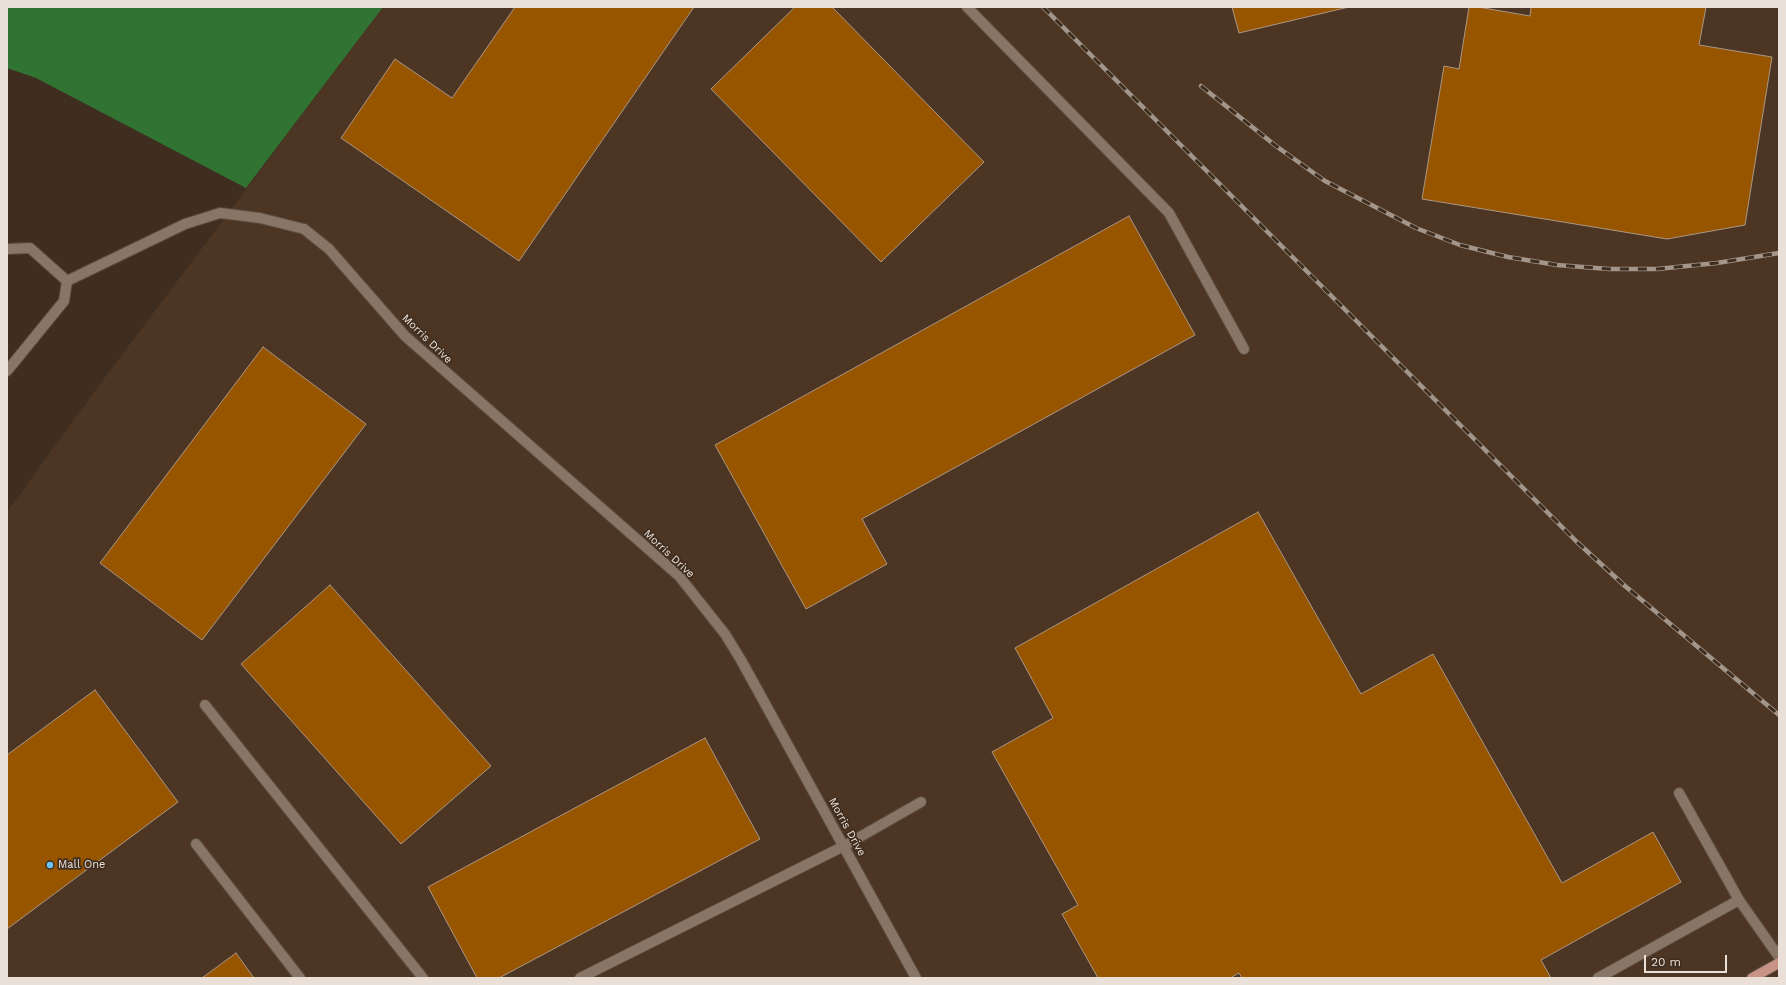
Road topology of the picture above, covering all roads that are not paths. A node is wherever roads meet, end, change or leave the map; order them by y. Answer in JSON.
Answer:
{"nodes":[{"id":1,"x":967,"y":7,"type":"edge"},
{"id":2,"x":7,"y":250,"type":"edge"},
{"id":3,"x":67,"y":281,"type":"junction"},
{"id":4,"x":1244,"y":349,"type":"dead end"},
{"id":5,"x":7,"y":371,"type":"edge"},
{"id":6,"x":204,"y":705,"type":"dead end"},
{"id":7,"x":1679,"y":793,"type":"dead end"},
{"id":8,"x":921,"y":802,"type":"dead end"},
{"id":9,"x":196,"y":844,"type":"dead end"},
{"id":10,"x":844,"y":846,"type":"junction"},
{"id":11,"x":1739,"y":900,"type":"junction"},
{"id":12,"x":1779,"y":957,"type":"edge"},
{"id":13,"x":1779,"y":963,"type":"edge"},
{"id":14,"x":300,"y":978,"type":"edge"},
{"id":15,"x":423,"y":978,"type":"edge"},
{"id":16,"x":580,"y":978,"type":"edge"},
{"id":17,"x":916,"y":978,"type":"edge"},
{"id":18,"x":1598,"y":978,"type":"edge"},
{"id":19,"x":1752,"y":978,"type":"edge"}],
"edges":[{"from":1,"to":4,"type":"street"},
{"from":2,"to":3,"type":"street"},
{"from":3,"to":5,"type":"street"},
{"from":3,"to":10,"type":"street","name":"Morris Drive"},
{"from":6,"to":15,"type":"street"},
{"from":7,"to":11,"type":"street"},
{"from":8,"to":10,"type":"street"},
{"from":9,"to":14,"type":"street"},
{"from":10,"to":16,"type":"street"},
{"from":10,"to":17,"type":"street","name":"Morris Drive"},
{"from":11,"to":12,"type":"street"},
{"from":11,"to":18,"type":"street"},
{"from":13,"to":19,"type":"main road"}]}
